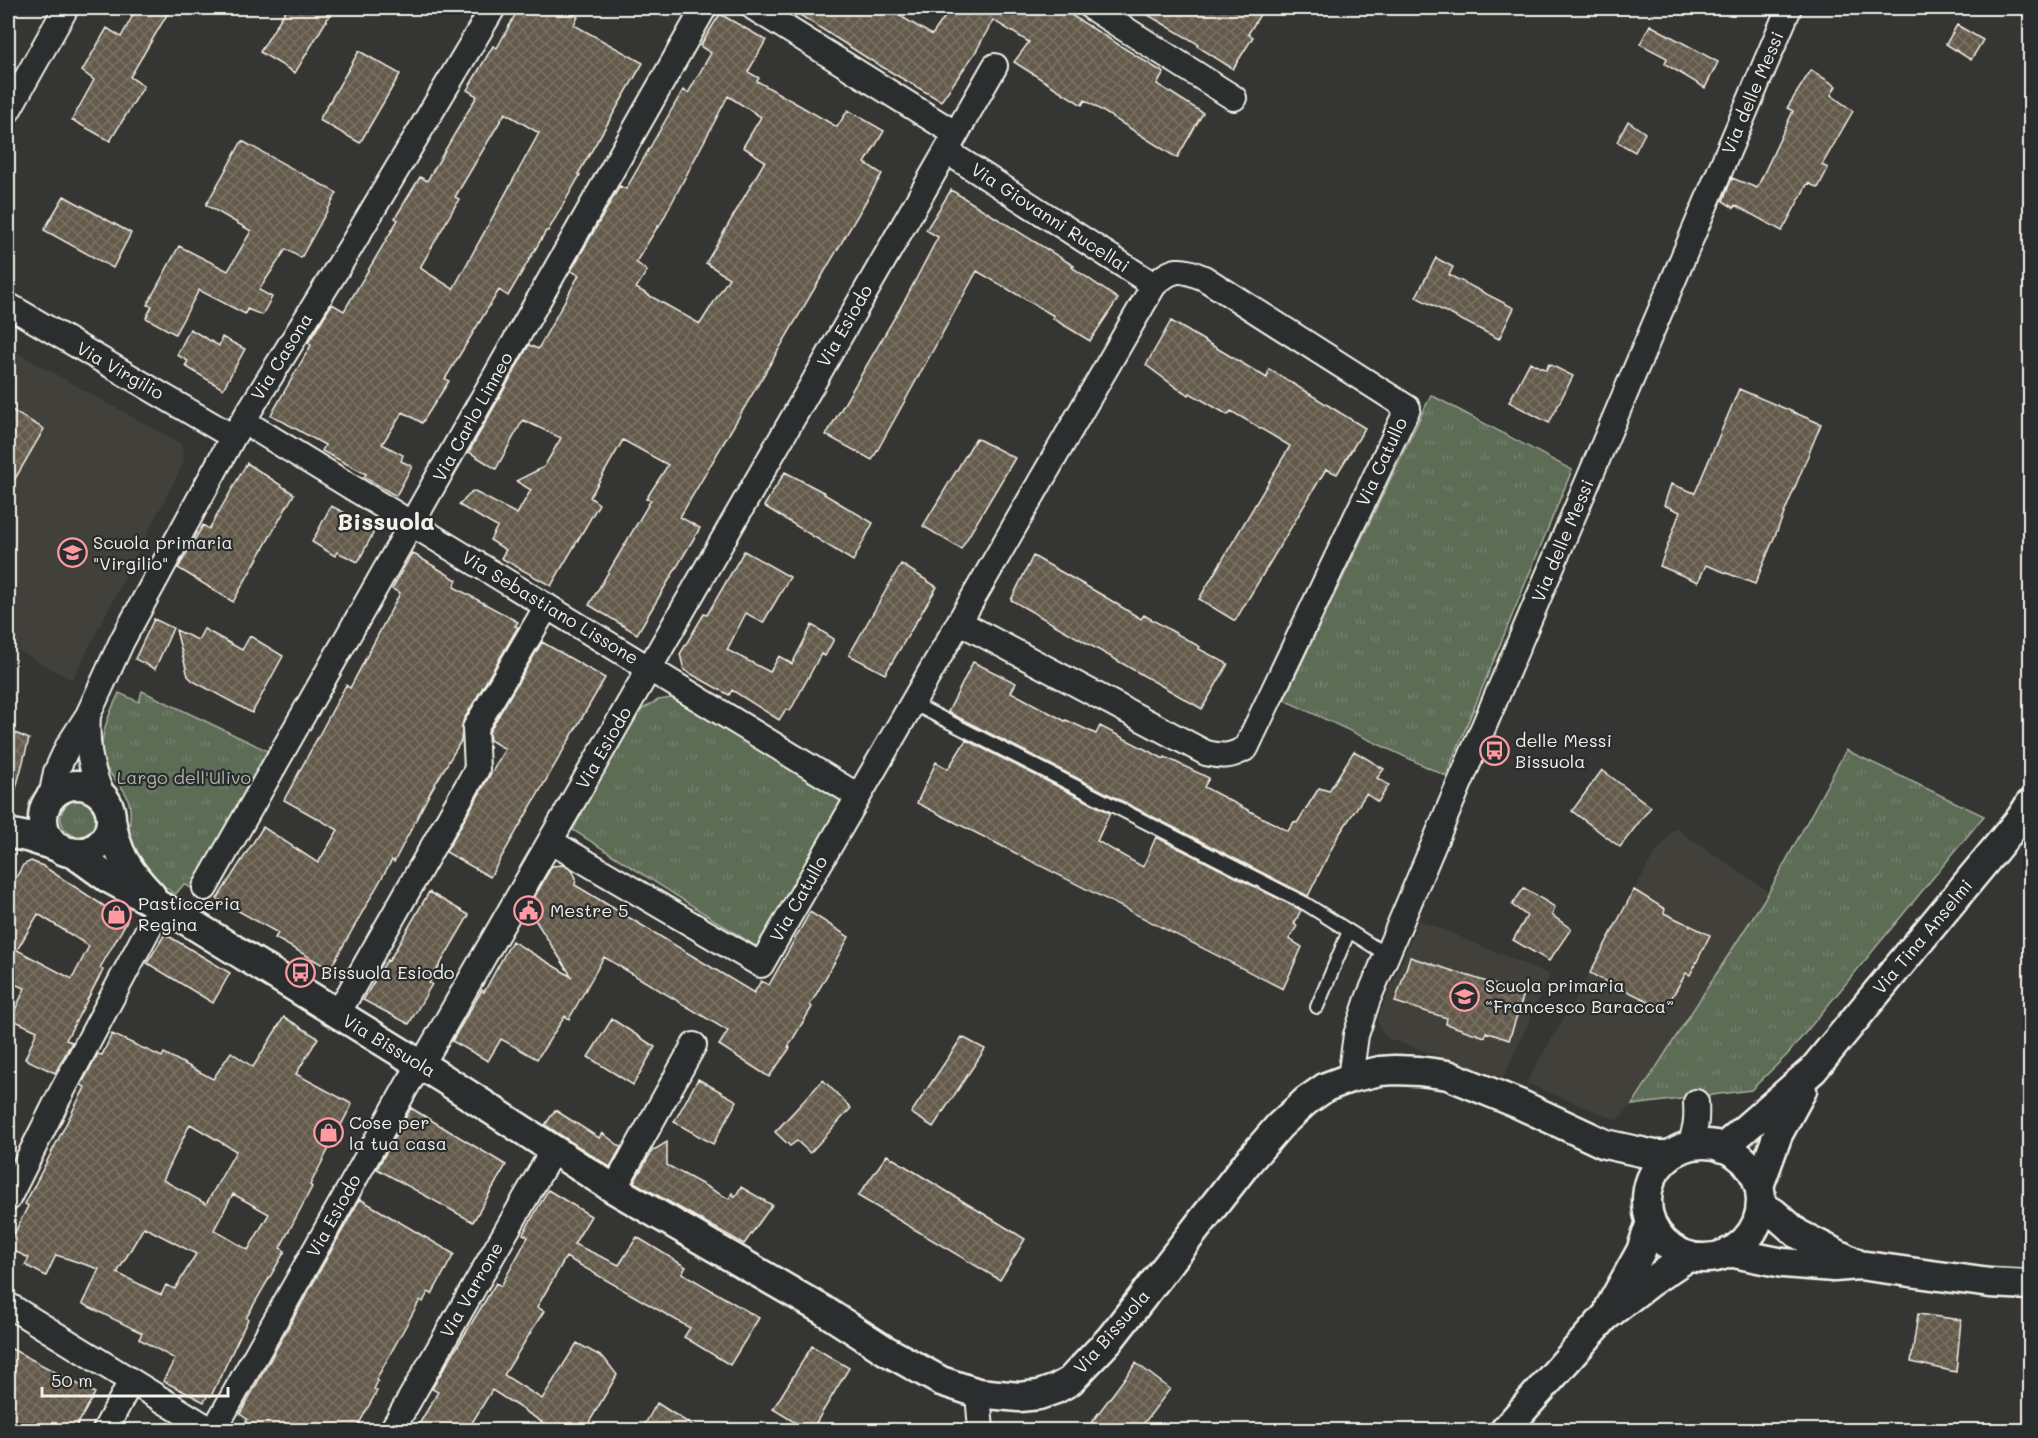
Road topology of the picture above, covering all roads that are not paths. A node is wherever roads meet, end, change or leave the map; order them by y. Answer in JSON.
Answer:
{"nodes":[{"id":1,"x":66,"y":8,"type":"edge"},
{"id":2,"x":493,"y":8,"type":"edge"},
{"id":3,"x":704,"y":8,"type":"edge"},
{"id":4,"x":754,"y":8,"type":"edge"},
{"id":5,"x":1092,"y":8,"type":"edge"},
{"id":6,"x":1789,"y":8,"type":"edge"},
{"id":7,"x":995,"y":66,"type":"dead end"},
{"id":8,"x":1234,"y":98,"type":"dead end"},
{"id":9,"x":8,"y":111,"type":"edge"},
{"id":10,"x":951,"y":143,"type":"junction"},
{"id":11,"x":1154,"y":285,"type":"junction"},
{"id":12,"x":8,"y":305,"type":"edge"},
{"id":13,"x":238,"y":429,"type":"junction"},
{"id":14,"x":412,"y":524,"type":"junction"},
{"id":15,"x":547,"y":606,"type":"junction"},
{"id":16,"x":959,"y":622,"type":"junction"},
{"id":17,"x":649,"y":669,"type":"junction"},
{"id":18,"x":912,"y":703,"type":"junction"},
{"id":19,"x":88,"y":715,"type":"junction"},
{"id":20,"x":858,"y":796,"type":"junction"},
{"id":21,"x":49,"y":801,"type":"junction"},
{"id":22,"x":2031,"y":804,"type":"edge"},
{"id":23,"x":107,"y":807,"type":"junction"},
{"id":24,"x":10,"y":827,"type":"edge"},
{"id":25,"x":550,"y":841,"type":"junction"},
{"id":26,"x":66,"y":850,"type":"junction"},
{"id":27,"x":205,"y":888,"type":"dead end"},
{"id":28,"x":161,"y":905,"type":"junction"},
{"id":29,"x":1349,"y":931,"type":"junction"},
{"id":30,"x":1387,"y":955,"type":"junction"},
{"id":31,"x":1317,"y":1007,"type":"dead end"},
{"id":32,"x":337,"y":1014,"type":"junction"},
{"id":33,"x":694,"y":1045,"type":"dead end"},
{"id":34,"x":420,"y":1065,"type":"junction"},
{"id":35,"x":1813,"y":1070,"type":"junction"},
{"id":36,"x":1350,"y":1078,"type":"junction"},
{"id":37,"x":1696,"y":1102,"type":"dead end"},
{"id":38,"x":1605,"y":1144,"type":"junction"},
{"id":39,"x":1723,"y":1148,"type":"junction"},
{"id":40,"x":553,"y":1150,"type":"junction"},
{"id":41,"x":1680,"y":1151,"type":"junction"},
{"id":42,"x":614,"y":1189,"type":"junction"},
{"id":43,"x":1760,"y":1196,"type":"junction"},
{"id":44,"x":8,"y":1199,"type":"edge"},
{"id":45,"x":1649,"y":1214,"type":"junction"},
{"id":46,"x":1729,"y":1252,"type":"junction"},
{"id":47,"x":1689,"y":1256,"type":"junction"},
{"id":48,"x":1859,"y":1264,"type":"junction"},
{"id":49,"x":2031,"y":1285,"type":"edge"},
{"id":50,"x":8,"y":1305,"type":"edge"},
{"id":51,"x":1605,"y":1317,"type":"junction"},
{"id":52,"x":131,"y":1381,"type":"junction"},
{"id":53,"x":978,"y":1393,"type":"junction"},
{"id":54,"x":105,"y":1431,"type":"edge"},
{"id":55,"x":213,"y":1431,"type":"edge"},
{"id":56,"x":392,"y":1431,"type":"edge"},
{"id":57,"x":981,"y":1431,"type":"edge"},
{"id":58,"x":1505,"y":1431,"type":"edge"}],
"edges":[{"from":1,"to":9,"type":"street"},
{"from":2,"to":13,"type":"street","name":"Via Casona"},
{"from":3,"to":14,"type":"street","name":"Via Carlo Linneo"},
{"from":4,"to":10,"type":"street","name":"Via Giovanni Rucellai"},
{"from":5,"to":8,"type":"street"},
{"from":6,"to":30,"type":"street","name":"Via delle Messi"},
{"from":7,"to":10,"type":"street","name":"Via Esiodo"},
{"from":10,"to":11,"type":"street","name":"Via Giovanni Rucellai"},
{"from":10,"to":17,"type":"street","name":"Via Esiodo"},
{"from":11,"to":16,"type":"street","name":"Via Catullo"},
{"from":11,"to":16,"type":"street","name":"Via Catullo"},
{"from":12,"to":13,"type":"street","name":"Via Virgilio"},
{"from":13,"to":14,"type":"street","name":"Via Sebastiano Lissone"},
{"from":13,"to":19,"type":"street","name":"Via Casona"},
{"from":14,"to":15,"type":"street","name":"Via Sebastiano Lissone"},
{"from":14,"to":27,"type":"street","name":"Via Carlo Linneo"},
{"from":15,"to":17,"type":"street","name":"Via Sebastiano Lissone"},
{"from":15,"to":32,"type":"street"},
{"from":16,"to":18,"type":"street","name":"Via Catullo"},
{"from":17,"to":20,"type":"street","name":"Via Sebastiano Lissone"},
{"from":17,"to":25,"type":"street","name":"Via Esiodo"},
{"from":18,"to":20,"type":"street","name":"Via Catullo"},
{"from":18,"to":29,"type":"lane"},
{"from":19,"to":21,"type":"street","name":"Via Casona"},
{"from":19,"to":23,"type":"street","name":"Via Casona"},
{"from":20,"to":25,"type":"street","name":"Via Catullo"},
{"from":21,"to":23,"type":"street"},
{"from":21,"to":24,"type":"street","name":"Via Bissuola"},
{"from":21,"to":26,"type":"street"},
{"from":22,"to":35,"type":"street","name":"Via Tina Anselmi"},
{"from":23,"to":26,"type":"street"},
{"from":23,"to":28,"type":"street","name":"Via Bissuola"},
{"from":24,"to":26,"type":"street","name":"Via Bissuola"},
{"from":25,"to":34,"type":"street","name":"Via Esiodo"},
{"from":26,"to":28,"type":"street","name":"Via Bissuola"},
{"from":28,"to":32,"type":"street","name":"Via Bissuola"},
{"from":28,"to":44,"type":"street"},
{"from":29,"to":30,"type":"lane"},
{"from":29,"to":31,"type":"lane"},
{"from":30,"to":36,"type":"street","name":"Via delle Messi"},
{"from":32,"to":34,"type":"street","name":"Via Bissuola"},
{"from":33,"to":42,"type":"street"},
{"from":34,"to":40,"type":"street","name":"Via Bissuola"},
{"from":34,"to":55,"type":"street","name":"Via Esiodo"},
{"from":35,"to":39,"type":"street","name":"Via Tina Anselmi"},
{"from":35,"to":43,"type":"street","name":"Via Tina Anselmi"},
{"from":36,"to":38,"type":"street","name":"Via Bissuola"},
{"from":36,"to":53,"type":"street","name":"Via Bissuola"},
{"from":37,"to":41,"type":"street"},
{"from":38,"to":41,"type":"street"},
{"from":38,"to":45,"type":"street"},
{"from":39,"to":41,"type":"street"},
{"from":39,"to":43,"type":"street"},
{"from":40,"to":42,"type":"street","name":"Via Bissuola"},
{"from":40,"to":56,"type":"street","name":"Via Varrone"},
{"from":41,"to":45,"type":"street"},
{"from":42,"to":53,"type":"street","name":"Via Bissuola"},
{"from":43,"to":46,"type":"street"},
{"from":43,"to":48,"type":"street"},
{"from":45,"to":47,"type":"street"},
{"from":45,"to":51,"type":"street"},
{"from":46,"to":47,"type":"street"},
{"from":46,"to":48,"type":"street"},
{"from":47,"to":51,"type":"street"},
{"from":48,"to":49,"type":"street"},
{"from":50,"to":52,"type":"street"},
{"from":51,"to":58,"type":"street"},
{"from":52,"to":54,"type":"street"},
{"from":52,"to":55,"type":"street"},
{"from":53,"to":57,"type":"street"}]}
